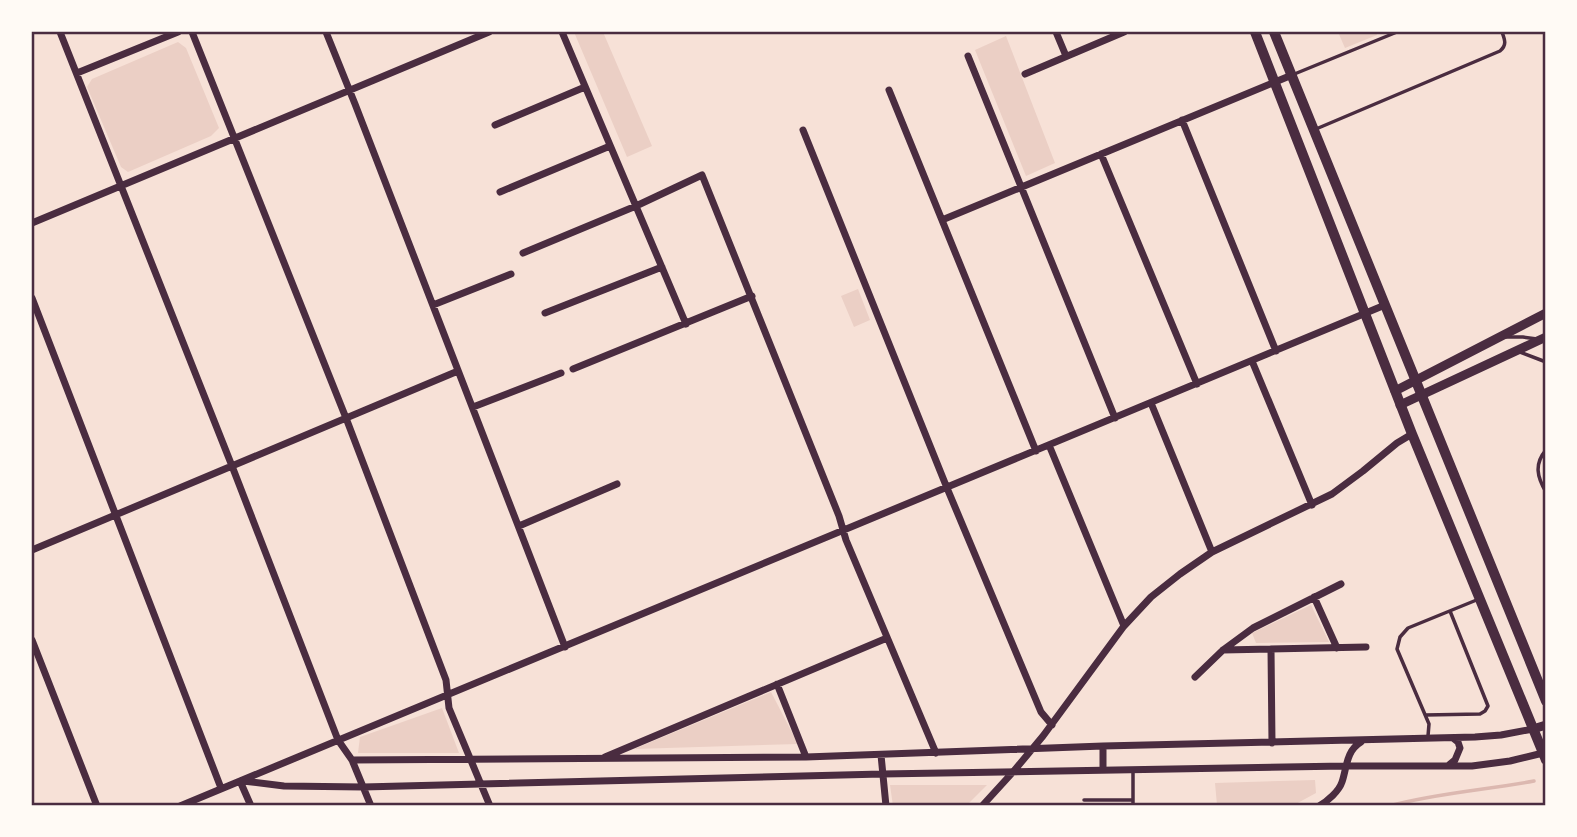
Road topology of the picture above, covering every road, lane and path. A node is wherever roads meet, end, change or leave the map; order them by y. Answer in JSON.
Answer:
{"nodes":[{"id":1,"x":60,"y":32,"type":"edge"},
{"id":2,"x":178,"y":32,"type":"edge"},
{"id":3,"x":192,"y":32,"type":"edge"},
{"id":4,"x":326,"y":32,"type":"edge"},
{"id":5,"x":489,"y":32,"type":"edge"},
{"id":6,"x":562,"y":32,"type":"edge"},
{"id":7,"x":1056,"y":32,"type":"edge"},
{"id":8,"x":1124,"y":32,"type":"edge"},
{"id":9,"x":1255,"y":32,"type":"edge"},
{"id":10,"x":1274,"y":32,"type":"edge"},
{"id":11,"x":1397,"y":32,"type":"edge"},
{"id":12,"x":1502,"y":32,"type":"edge"},
{"id":13,"x":968,"y":56,"type":"dead end"},
{"id":14,"x":1066,"y":56,"type":"junction"},
{"id":15,"x":77,"y":73,"type":"junction"},
{"id":16,"x":1025,"y":74,"type":"dead end"},
{"id":17,"x":1292,"y":75,"type":"junction"},
{"id":18,"x":1275,"y":82,"type":"junction"},
{"id":19,"x":586,"y":87,"type":"junction"},
{"id":20,"x":350,"y":90,"type":"junction"},
{"id":21,"x":890,"y":90,"type":"dead end"},
{"id":22,"x":1182,"y":120,"type":"junction"},
{"id":23,"x":495,"y":125,"type":"dead end"},
{"id":24,"x":803,"y":130,"type":"dead end"},
{"id":25,"x":1314,"y":130,"type":"junction"},
{"id":26,"x":235,"y":138,"type":"junction"},
{"id":27,"x":611,"y":146,"type":"junction"},
{"id":28,"x":1101,"y":154,"type":"junction"},
{"id":29,"x":121,"y":186,"type":"junction"},
{"id":30,"x":1021,"y":187,"type":"junction"},
{"id":31,"x":500,"y":192,"type":"dead end"},
{"id":32,"x":636,"y":206,"type":"junction"},
{"id":33,"x":942,"y":219,"type":"junction"},
{"id":34,"x":32,"y":223,"type":"edge"},
{"id":35,"x":523,"y":253,"type":"dead end"},
{"id":36,"x":662,"y":267,"type":"junction"},
{"id":37,"x":511,"y":274,"type":"dead end"},
{"id":38,"x":752,"y":296,"type":"junction"},
{"id":39,"x":32,"y":298,"type":"edge"},
{"id":40,"x":433,"y":305,"type":"junction"},
{"id":41,"x":1385,"y":305,"type":"junction"},
{"id":42,"x":545,"y":313,"type":"dead end"},
{"id":43,"x":1545,"y":313,"type":"edge"},
{"id":44,"x":1365,"y":314,"type":"junction"},
{"id":45,"x":685,"y":324,"type":"junction"},
{"id":46,"x":1497,"y":338,"type":"junction"},
{"id":47,"x":1544,"y":340,"type":"edge"},
{"id":48,"x":1276,"y":351,"type":"junction"},
{"id":49,"x":1518,"y":351,"type":"junction"},
{"id":50,"x":1252,"y":361,"type":"junction"},
{"id":51,"x":1545,"y":362,"type":"edge"},
{"id":52,"x":573,"y":369,"type":"dead end"},
{"id":53,"x":458,"y":371,"type":"junction"},
{"id":54,"x":561,"y":373,"type":"dead end"},
{"id":55,"x":1416,"y":380,"type":"junction"},
{"id":56,"x":1197,"y":384,"type":"junction"},
{"id":57,"x":1395,"y":391,"type":"junction"},
{"id":58,"x":1422,"y":395,"type":"junction"},
{"id":59,"x":1152,"y":403,"type":"junction"},
{"id":60,"x":1400,"y":405,"type":"junction"},
{"id":61,"x":472,"y":407,"type":"junction"},
{"id":62,"x":346,"y":418,"type":"junction"},
{"id":63,"x":1115,"y":418,"type":"junction"},
{"id":64,"x":1412,"y":434,"type":"junction"},
{"id":65,"x":1049,"y":445,"type":"junction"},
{"id":66,"x":1545,"y":450,"type":"edge"},
{"id":67,"x":1036,"y":451,"type":"junction"},
{"id":68,"x":232,"y":466,"type":"junction"},
{"id":69,"x":617,"y":484,"type":"dead end"},
{"id":70,"x":947,"y":488,"type":"junction"},
{"id":71,"x":1545,"y":492,"type":"edge"},
{"id":72,"x":1312,"y":505,"type":"junction"},
{"id":73,"x":115,"y":514,"type":"junction"},
{"id":74,"x":519,"y":526,"type":"junction"},
{"id":75,"x":844,"y":531,"type":"junction"},
{"id":76,"x":32,"y":550,"type":"edge"},
{"id":77,"x":1212,"y":552,"type":"junction"},
{"id":78,"x":1341,"y":584,"type":"dead end"},
{"id":79,"x":1314,"y":597,"type":"junction"},
{"id":80,"x":1479,"y":598,"type":"junction"},
{"id":81,"x":1450,"y":611,"type":"junction"},
{"id":82,"x":1124,"y":626,"type":"junction"},
{"id":83,"x":887,"y":638,"type":"junction"},
{"id":84,"x":32,"y":640,"type":"edge"},
{"id":85,"x":565,"y":647,"type":"junction"},
{"id":86,"x":1366,"y":647,"type":"dead end"},
{"id":87,"x":1337,"y":648,"type":"junction"},
{"id":88,"x":1271,"y":649,"type":"junction"},
{"id":89,"x":1223,"y":650,"type":"junction"},
{"id":90,"x":1195,"y":677,"type":"dead end"},
{"id":91,"x":777,"y":684,"type":"junction"},
{"id":92,"x":448,"y":695,"type":"junction"},
{"id":93,"x":1545,"y":701,"type":"edge"},
{"id":94,"x":1425,"y":715,"type":"junction"},
{"id":95,"x":1052,"y":725,"type":"junction"},
{"id":96,"x":1545,"y":725,"type":"edge"},
{"id":97,"x":1533,"y":729,"type":"junction"},
{"id":98,"x":1453,"y":737,"type":"junction"},
{"id":99,"x":1428,"y":738,"type":"junction"},
{"id":100,"x":338,"y":740,"type":"junction"},
{"id":101,"x":1364,"y":741,"type":"junction"},
{"id":102,"x":1272,"y":743,"type":"junction"},
{"id":103,"x":1103,"y":746,"type":"junction"},
{"id":104,"x":1033,"y":748,"type":"junction"},
{"id":105,"x":936,"y":753,"type":"junction"},
{"id":106,"x":881,"y":755,"type":"junction"},
{"id":107,"x":1544,"y":755,"type":"edge"},
{"id":108,"x":806,"y":757,"type":"junction"},
{"id":109,"x":471,"y":759,"type":"junction"},
{"id":110,"x":601,"y":759,"type":"junction"},
{"id":111,"x":352,"y":760,"type":"junction"},
{"id":112,"x":1449,"y":765,"type":"junction"},
{"id":113,"x":1345,"y":766,"type":"junction"},
{"id":114,"x":1133,"y":770,"type":"junction"},
{"id":115,"x":1103,"y":771,"type":"junction"},
{"id":116,"x":1013,"y":772,"type":"junction"},
{"id":117,"x":883,"y":774,"type":"junction"},
{"id":118,"x":240,"y":781,"type":"junction"},
{"id":119,"x":481,"y":784,"type":"junction"},
{"id":120,"x":363,"y":787,"type":"junction"},
{"id":121,"x":221,"y":789,"type":"junction"},
{"id":122,"x":1084,"y":800,"type":"dead end"},
{"id":123,"x":1133,"y":803,"type":"edge"},
{"id":124,"x":97,"y":806,"type":"edge"},
{"id":125,"x":180,"y":806,"type":"edge"},
{"id":126,"x":251,"y":806,"type":"edge"},
{"id":127,"x":371,"y":806,"type":"edge"},
{"id":128,"x":490,"y":806,"type":"edge"},
{"id":129,"x":886,"y":806,"type":"edge"},
{"id":130,"x":982,"y":806,"type":"edge"},
{"id":131,"x":1319,"y":806,"type":"edge"}],
"edges":[{"from":1,"to":15,"type":"street"},
{"from":2,"to":15,"type":"street"},
{"from":3,"to":26,"type":"street"},
{"from":4,"to":20,"type":"street"},
{"from":5,"to":20,"type":"street"},
{"from":6,"to":19,"type":"street"},
{"from":7,"to":14,"type":"street"},
{"from":8,"to":14,"type":"street"},
{"from":9,"to":18,"type":"main road"},
{"from":10,"to":17,"type":"main road"},
{"from":11,"to":17,"type":"lane"},
{"from":12,"to":25,"type":"lane"},
{"from":13,"to":30,"type":"street"},
{"from":14,"to":16,"type":"street"},
{"from":15,"to":29,"type":"street"},
{"from":17,"to":18,"type":"street"},
{"from":17,"to":25,"type":"main road"},
{"from":18,"to":22,"type":"street"},
{"from":18,"to":44,"type":"main road"},
{"from":19,"to":23,"type":"street"},
{"from":19,"to":27,"type":"street"},
{"from":20,"to":26,"type":"street"},
{"from":20,"to":40,"type":"street"},
{"from":21,"to":33,"type":"street"},
{"from":22,"to":28,"type":"street"},
{"from":22,"to":48,"type":"street"},
{"from":24,"to":70,"type":"street"},
{"from":25,"to":41,"type":"main road"},
{"from":26,"to":29,"type":"street"},
{"from":26,"to":62,"type":"street"},
{"from":27,"to":31,"type":"street"},
{"from":27,"to":32,"type":"street"},
{"from":28,"to":30,"type":"street"},
{"from":28,"to":56,"type":"street"},
{"from":29,"to":34,"type":"street"},
{"from":29,"to":68,"type":"street"},
{"from":30,"to":33,"type":"street"},
{"from":30,"to":63,"type":"street"},
{"from":32,"to":35,"type":"street"},
{"from":32,"to":36,"type":"street"},
{"from":32,"to":38,"type":"street"},
{"from":33,"to":67,"type":"street"},
{"from":36,"to":42,"type":"street"},
{"from":36,"to":45,"type":"street"},
{"from":37,"to":40,"type":"street"},
{"from":38,"to":45,"type":"street"},
{"from":38,"to":75,"type":"street"},
{"from":39,"to":73,"type":"street"},
{"from":40,"to":53,"type":"street"},
{"from":41,"to":44,"type":"street"},
{"from":41,"to":55,"type":"main road"},
{"from":43,"to":46,"type":"street"},
{"from":44,"to":48,"type":"street"},
{"from":44,"to":57,"type":"main road"},
{"from":45,"to":52,"type":"street"},
{"from":46,"to":47,"type":"lane"},
{"from":46,"to":55,"type":"street"},
{"from":47,"to":49,"type":"street"},
{"from":48,"to":50,"type":"street"},
{"from":49,"to":51,"type":"lane"},
{"from":49,"to":58,"type":"street"},
{"from":50,"to":56,"type":"street"},
{"from":50,"to":72,"type":"street"},
{"from":53,"to":61,"type":"street"},
{"from":53,"to":62,"type":"street"},
{"from":54,"to":61,"type":"street"},
{"from":55,"to":57,"type":"street"},
{"from":55,"to":58,"type":"main road"},
{"from":56,"to":59,"type":"street"},
{"from":57,"to":60,"type":"main road"},
{"from":58,"to":60,"type":"street"},
{"from":58,"to":93,"type":"main road"},
{"from":59,"to":63,"type":"street"},
{"from":59,"to":77,"type":"street"},
{"from":60,"to":64,"type":"main road"},
{"from":61,"to":74,"type":"street"},
{"from":62,"to":68,"type":"street"},
{"from":62,"to":92,"type":"street"},
{"from":63,"to":65,"type":"street"},
{"from":64,"to":72,"type":"street"},
{"from":64,"to":80,"type":"main road"},
{"from":65,"to":67,"type":"street"},
{"from":65,"to":82,"type":"street"},
{"from":66,"to":71,"type":"lane"},
{"from":67,"to":70,"type":"street"},
{"from":68,"to":73,"type":"street"},
{"from":68,"to":100,"type":"street"},
{"from":69,"to":74,"type":"street"},
{"from":70,"to":75,"type":"street"},
{"from":70,"to":95,"type":"street"},
{"from":72,"to":77,"type":"street"},
{"from":73,"to":76,"type":"street"},
{"from":73,"to":121,"type":"street"},
{"from":74,"to":85,"type":"street"},
{"from":75,"to":83,"type":"street"},
{"from":75,"to":85,"type":"street"},
{"from":77,"to":82,"type":"street"},
{"from":78,"to":79,"type":"street"},
{"from":79,"to":87,"type":"street"},
{"from":79,"to":89,"type":"street"},
{"from":80,"to":81,"type":"lane"},
{"from":80,"to":97,"type":"main road"},
{"from":81,"to":94,"type":"lane"},
{"from":81,"to":94,"type":"lane"},
{"from":82,"to":95,"type":"street"},
{"from":83,"to":91,"type":"street"},
{"from":83,"to":105,"type":"street"},
{"from":84,"to":124,"type":"street"},
{"from":85,"to":92,"type":"street"},
{"from":86,"to":87,"type":"street"},
{"from":87,"to":88,"type":"street"},
{"from":88,"to":89,"type":"street"},
{"from":88,"to":102,"type":"street"},
{"from":89,"to":90,"type":"street"},
{"from":91,"to":108,"type":"street"},
{"from":91,"to":110,"type":"street"},
{"from":92,"to":100,"type":"street"},
{"from":92,"to":109,"type":"street"},
{"from":94,"to":99,"type":"lane"},
{"from":95,"to":104,"type":"street"},
{"from":96,"to":97,"type":"street"},
{"from":97,"to":98,"type":"street"},
{"from":97,"to":107,"type":"main road"},
{"from":98,"to":99,"type":"street"},
{"from":98,"to":112,"type":"street"},
{"from":99,"to":101,"type":"street"},
{"from":100,"to":111,"type":"street"},
{"from":100,"to":118,"type":"street"},
{"from":101,"to":102,"type":"street"},
{"from":101,"to":113,"type":"street"},
{"from":102,"to":103,"type":"street"},
{"from":103,"to":104,"type":"street"},
{"from":103,"to":115,"type":"street"},
{"from":104,"to":105,"type":"street"},
{"from":104,"to":116,"type":"street"},
{"from":105,"to":106,"type":"street"},
{"from":106,"to":108,"type":"street"},
{"from":106,"to":117,"type":"street"},
{"from":107,"to":112,"type":"street"},
{"from":108,"to":110,"type":"street"},
{"from":109,"to":110,"type":"street"},
{"from":109,"to":111,"type":"street"},
{"from":109,"to":119,"type":"street"},
{"from":111,"to":120,"type":"street"},
{"from":112,"to":113,"type":"street"},
{"from":113,"to":114,"type":"street"},
{"from":113,"to":131,"type":"street"},
{"from":114,"to":115,"type":"street"},
{"from":114,"to":123,"type":"lane"},
{"from":115,"to":116,"type":"street"},
{"from":116,"to":117,"type":"street"},
{"from":116,"to":130,"type":"street"},
{"from":117,"to":119,"type":"street"},
{"from":117,"to":129,"type":"street"},
{"from":118,"to":120,"type":"street"},
{"from":118,"to":121,"type":"street"},
{"from":118,"to":126,"type":"street"},
{"from":119,"to":120,"type":"street"},
{"from":119,"to":128,"type":"street"},
{"from":120,"to":127,"type":"street"},
{"from":121,"to":125,"type":"street"},
{"from":122,"to":123,"type":"lane"}]}
